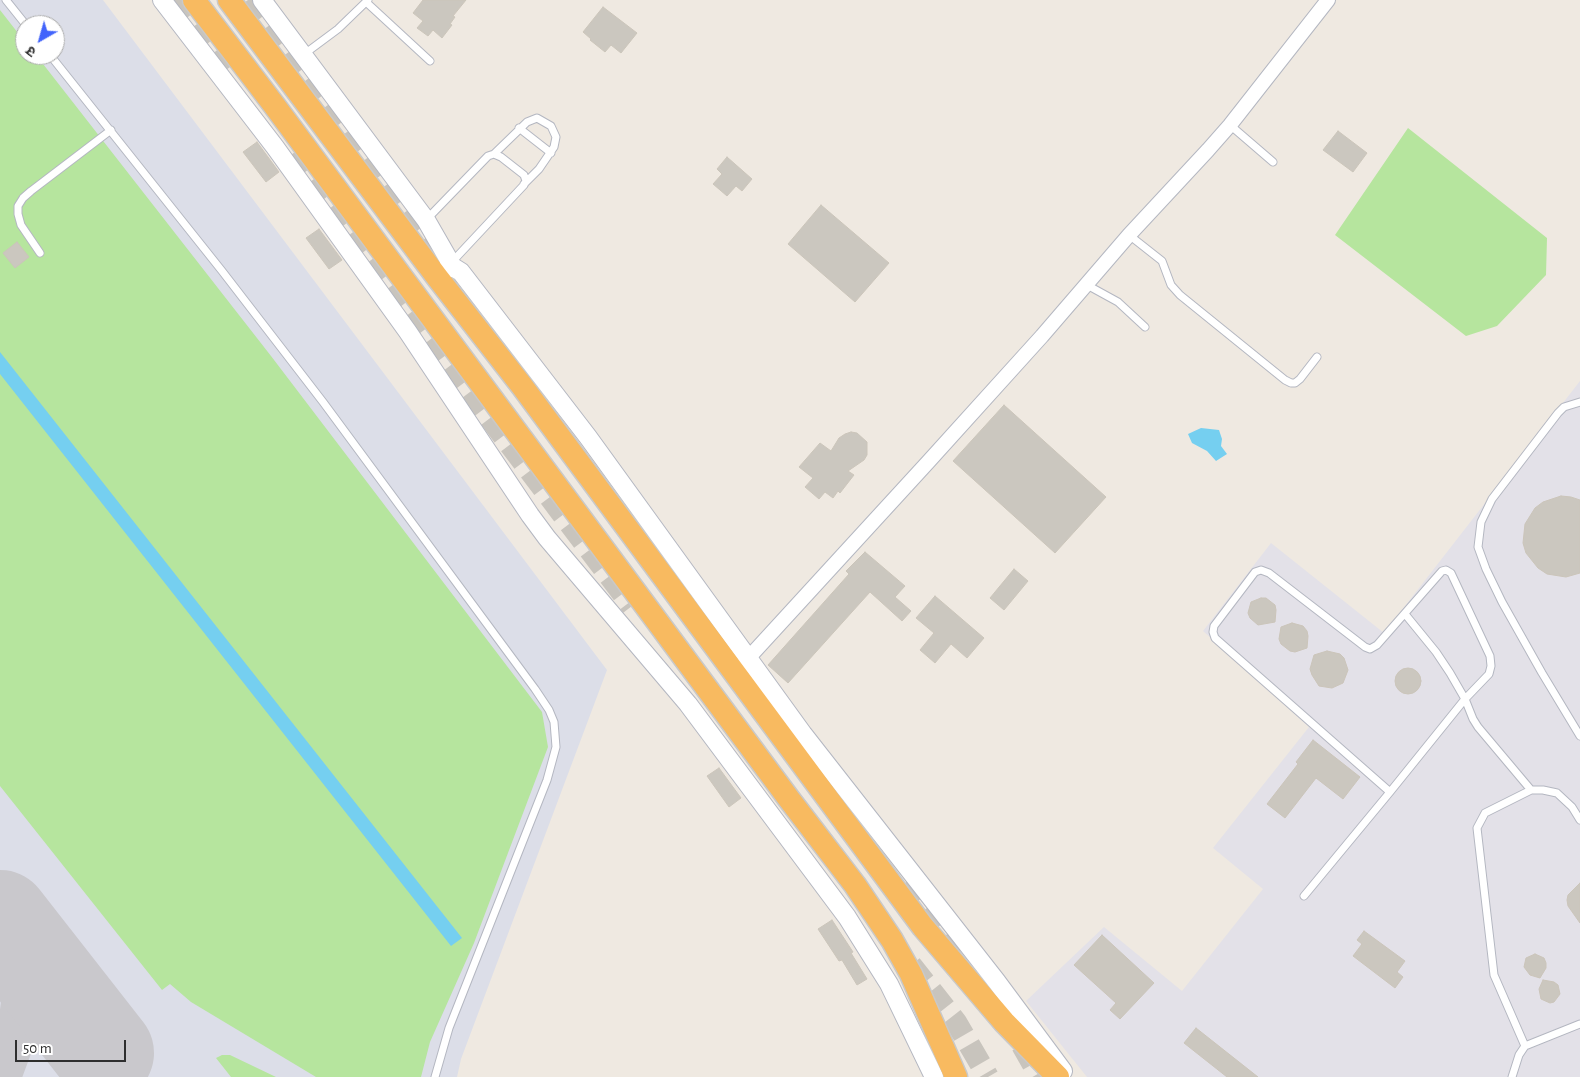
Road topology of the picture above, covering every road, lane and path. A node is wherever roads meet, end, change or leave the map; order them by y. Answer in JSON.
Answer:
{"nodes":[{"id":1,"x":6,"y":0,"type":"edge"},
{"id":2,"x":162,"y":0,"type":"edge"},
{"id":3,"x":194,"y":0,"type":"edge"},
{"id":4,"x":230,"y":0,"type":"edge"},
{"id":5,"x":262,"y":0,"type":"edge"},
{"id":6,"x":1328,"y":0,"type":"edge"},
{"id":7,"x":367,"y":1,"type":"edge"},
{"id":8,"x":18,"y":15,"type":"edge"},
{"id":9,"x":303,"y":55,"type":"junction"},
{"id":10,"x":430,"y":60,"type":"dead end"},
{"id":11,"x":58,"y":65,"type":"edge"},
{"id":12,"x":1230,"y":125,"type":"junction"},
{"id":13,"x":520,"y":128,"type":"junction"},
{"id":14,"x":110,"y":130,"type":"junction"},
{"id":15,"x":551,"y":153,"type":"junction"},
{"id":16,"x":494,"y":154,"type":"junction"},
{"id":17,"x":1273,"y":162,"type":"dead end"},
{"id":18,"x":524,"y":184,"type":"junction"},
{"id":19,"x":426,"y":220,"type":"junction"},
{"id":20,"x":1129,"y":235,"type":"junction"},
{"id":21,"x":40,"y":253,"type":"dead end"},
{"id":22,"x":447,"y":269,"type":"junction"},
{"id":23,"x":1087,"y":284,"type":"junction"},
{"id":24,"x":1145,"y":327,"type":"dead end"},
{"id":25,"x":1317,"y":357,"type":"dead end"},
{"id":26,"x":1580,"y":402,"type":"edge"},
{"id":27,"x":1405,"y":614,"type":"junction"},
{"id":28,"x":740,"y":666,"type":"junction"},
{"id":29,"x":1465,"y":699,"type":"junction"},
{"id":30,"x":1580,"y":736,"type":"edge"},
{"id":31,"x":1531,"y":790,"type":"junction"},
{"id":32,"x":1390,"y":792,"type":"junction"},
{"id":33,"x":1580,"y":820,"type":"edge"},
{"id":34,"x":1304,"y":896,"type":"dead end"},
{"id":35,"x":1580,"y":1024,"type":"edge"},
{"id":36,"x":1525,"y":1046,"type":"junction"},
{"id":37,"x":435,"y":1077,"type":"edge"},
{"id":38,"x":934,"y":1077,"type":"edge"},
{"id":39,"x":956,"y":1077,"type":"edge"},
{"id":40,"x":1058,"y":1077,"type":"edge"},
{"id":41,"x":1068,"y":1077,"type":"edge"},
{"id":42,"x":1512,"y":1077,"type":"edge"}],
"edges":[{"from":1,"to":8,"type":"lane"},
{"from":2,"to":38,"type":"street"},
{"from":3,"to":39,"type":"highway"},
{"from":4,"to":22,"type":"highway"},
{"from":5,"to":9,"type":"street"},
{"from":6,"to":12,"type":"street"},
{"from":7,"to":9,"type":"lane"},
{"from":7,"to":10,"type":"lane"},
{"from":9,"to":19,"type":"street"},
{"from":11,"to":14,"type":"lane"},
{"from":12,"to":17,"type":"lane"},
{"from":12,"to":20,"type":"street"},
{"from":13,"to":15,"type":"lane"},
{"from":13,"to":15,"type":"lane"},
{"from":13,"to":16,"type":"lane"},
{"from":14,"to":21,"type":"lane"},
{"from":14,"to":37,"type":"lane"},
{"from":15,"to":18,"type":"lane"},
{"from":16,"to":18,"type":"lane"},
{"from":16,"to":19,"type":"lane"},
{"from":18,"to":22,"type":"lane"},
{"from":19,"to":22,"type":"street"},
{"from":20,"to":23,"type":"street"},
{"from":20,"to":25,"type":"lane"},
{"from":22,"to":28,"type":"highway"},
{"from":23,"to":24,"type":"lane"},
{"from":23,"to":28,"type":"street"},
{"from":26,"to":30,"type":"lane"},
{"from":27,"to":29,"type":"lane"},
{"from":27,"to":29,"type":"lane"},
{"from":27,"to":32,"type":"lane"},
{"from":28,"to":40,"type":"highway"},
{"from":28,"to":41,"type":"street"},
{"from":29,"to":31,"type":"lane"},
{"from":29,"to":32,"type":"lane"},
{"from":31,"to":33,"type":"lane"},
{"from":31,"to":36,"type":"lane"},
{"from":32,"to":34,"type":"lane"},
{"from":35,"to":36,"type":"lane"},
{"from":36,"to":42,"type":"lane"}]}
